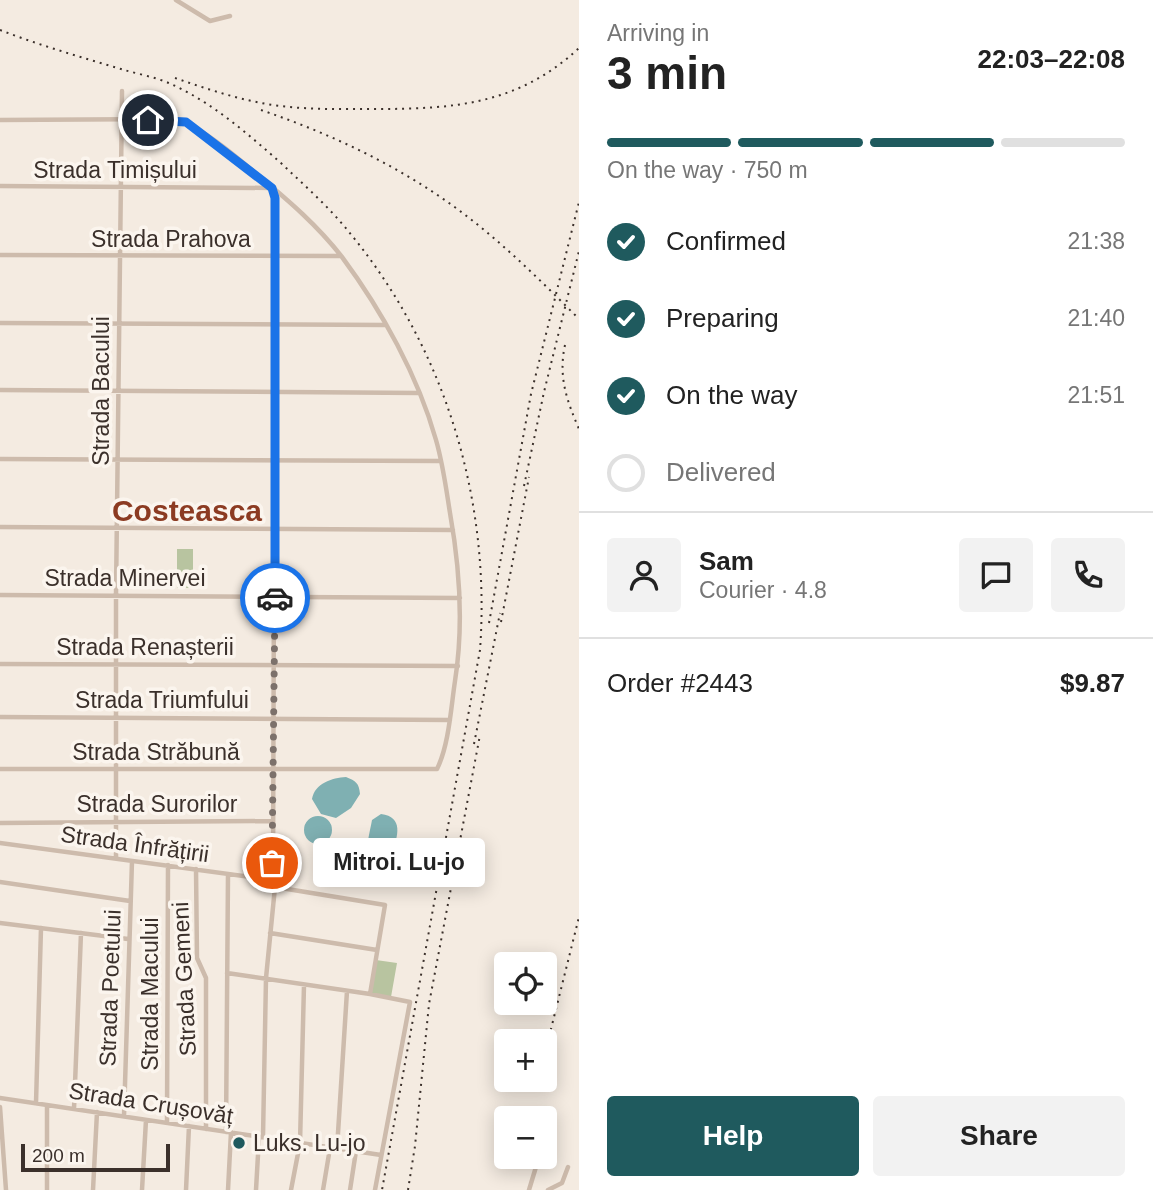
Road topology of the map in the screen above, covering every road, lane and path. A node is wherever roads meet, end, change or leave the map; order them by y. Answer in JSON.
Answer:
{"nodes":[{"id":1,"x":176,"y":0,"type":"edge"},
{"id":2,"x":230,"y":16,"type":"dead end"},
{"id":3,"x":122,"y":91,"type":"dead end"},
{"id":4,"x":0,"y":120,"type":"edge"},
{"id":5,"x":121,"y":120,"type":"junction"},
{"id":6,"x":0,"y":186,"type":"edge"},
{"id":7,"x":120,"y":187,"type":"junction"},
{"id":8,"x":272,"y":188,"type":"junction"},
{"id":9,"x":0,"y":255,"type":"edge"},
{"id":10,"x":341,"y":256,"type":"junction"},
{"id":11,"x":120,"y":257,"type":"junction"},
{"id":12,"x":275,"y":257,"type":"junction"},
{"id":13,"x":0,"y":323,"type":"edge"},
{"id":14,"x":119,"y":323,"type":"junction"},
{"id":15,"x":275,"y":324,"type":"junction"},
{"id":16,"x":386,"y":326,"type":"junction"},
{"id":17,"x":0,"y":390,"type":"edge"},
{"id":18,"x":118,"y":390,"type":"junction"},
{"id":19,"x":274,"y":392,"type":"junction"},
{"id":20,"x":419,"y":393,"type":"junction"},
{"id":21,"x":0,"y":459,"type":"edge"},
{"id":22,"x":118,"y":460,"type":"junction"},
{"id":23,"x":275,"y":460,"type":"junction"},
{"id":24,"x":441,"y":461,"type":"junction"},
{"id":25,"x":0,"y":527,"type":"edge"},
{"id":26,"x":117,"y":528,"type":"junction"},
{"id":27,"x":275,"y":528,"type":"junction"},
{"id":28,"x":453,"y":530,"type":"junction"},
{"id":29,"x":0,"y":595,"type":"edge"},
{"id":30,"x":116,"y":595,"type":"junction"},
{"id":31,"x":275,"y":596,"type":"junction"},
{"id":32,"x":460,"y":598,"type":"junction"},
{"id":33,"x":0,"y":664,"type":"edge"},
{"id":34,"x":116,"y":664,"type":"junction"},
{"id":35,"x":274,"y":665,"type":"junction"},
{"id":36,"x":457,"y":666,"type":"junction"},
{"id":37,"x":0,"y":717,"type":"edge"},
{"id":38,"x":117,"y":717,"type":"junction"},
{"id":39,"x":274,"y":718,"type":"junction"},
{"id":40,"x":450,"y":720,"type":"junction"},
{"id":41,"x":0,"y":769,"type":"edge"},
{"id":42,"x":273,"y":769,"type":"junction"},
{"id":43,"x":117,"y":770,"type":"junction"},
{"id":44,"x":272,"y":821,"type":"junction"},
{"id":45,"x":117,"y":822,"type":"junction"},
{"id":46,"x":0,"y":823,"type":"edge"},
{"id":47,"x":0,"y":843,"type":"edge"},
{"id":48,"x":116,"y":858,"type":"junction"},
{"id":49,"x":132,"y":861,"type":"junction"},
{"id":50,"x":168,"y":865,"type":"junction"},
{"id":51,"x":196,"y":869,"type":"junction"},
{"id":52,"x":228,"y":874,"type":"junction"},
{"id":53,"x":274,"y":880,"type":"junction"},
{"id":54,"x":0,"y":882,"type":"edge"},
{"id":55,"x":275,"y":887,"type":"junction"},
{"id":56,"x":130,"y":901,"type":"junction"},
{"id":57,"x":0,"y":923,"type":"edge"},
{"id":58,"x":41,"y":928,"type":"junction"},
{"id":59,"x":81,"y":933,"type":"junction"},
{"id":60,"x":270,"y":933,"type":"junction"},
{"id":61,"x":128,"y":939,"type":"junction"},
{"id":62,"x":377,"y":950,"type":"junction"},
{"id":63,"x":227,"y":973,"type":"junction"},
{"id":64,"x":266,"y":978,"type":"junction"},
{"id":65,"x":304,"y":985,"type":"junction"},
{"id":66,"x":347,"y":991,"type":"junction"},
{"id":67,"x":370,"y":994,"type":"junction"},
{"id":68,"x":0,"y":1098,"type":"edge"},
{"id":69,"x":36,"y":1103,"type":"junction"},
{"id":70,"x":47,"y":1105,"type":"junction"},
{"id":71,"x":0,"y":1107,"type":"edge"},
{"id":72,"x":74,"y":1109,"type":"junction"},
{"id":73,"x":97,"y":1112,"type":"junction"},
{"id":74,"x":124,"y":1116,"type":"junction"},
{"id":75,"x":146,"y":1120,"type":"junction"},
{"id":76,"x":167,"y":1123,"type":"junction"},
{"id":77,"x":189,"y":1126,"type":"junction"},
{"id":78,"x":206,"y":1129,"type":"junction"},
{"id":79,"x":228,"y":1132,"type":"junction"},
{"id":80,"x":261,"y":1137,"type":"junction"},
{"id":81,"x":300,"y":1143,"type":"junction"},
{"id":82,"x":330,"y":1148,"type":"junction"},
{"id":83,"x":337,"y":1149,"type":"junction"},
{"id":84,"x":356,"y":1152,"type":"junction"},
{"id":85,"x":381,"y":1155,"type":"junction"},
{"id":86,"x":568,"y":1167,"type":"dead end"},
{"id":87,"x":535,"y":1169,"type":"edge"},
{"id":88,"x":6,"y":1190,"type":"edge"},
{"id":89,"x":47,"y":1190,"type":"edge"},
{"id":90,"x":93,"y":1190,"type":"edge"},
{"id":91,"x":142,"y":1190,"type":"edge"},
{"id":92,"x":186,"y":1190,"type":"edge"},
{"id":93,"x":228,"y":1190,"type":"edge"},
{"id":94,"x":256,"y":1190,"type":"edge"},
{"id":95,"x":291,"y":1190,"type":"edge"},
{"id":96,"x":323,"y":1190,"type":"edge"},
{"id":97,"x":350,"y":1190,"type":"edge"},
{"id":98,"x":375,"y":1190,"type":"edge"},
{"id":99,"x":529,"y":1190,"type":"edge"},
{"id":100,"x":548,"y":1190,"type":"edge"}],
"edges":[{"from":1,"to":2,"type":"street"},
{"from":3,"to":5,"type":"street","name":"Strada Bacului"},
{"from":4,"to":5,"type":"street"},
{"from":5,"to":7,"type":"street","name":"Strada Bacului"},
{"from":5,"to":8,"type":"street"},
{"from":6,"to":7,"type":"street","name":"Strada Timișului"},
{"from":7,"to":8,"type":"street","name":"Strada Timișului"},
{"from":7,"to":11,"type":"street","name":"Strada Bacului"},
{"from":8,"to":10,"type":"street"},
{"from":8,"to":12,"type":"street"},
{"from":9,"to":11,"type":"street","name":"Strada Prahova"},
{"from":10,"to":12,"type":"street","name":"Strada Prahova"},
{"from":10,"to":16,"type":"street"},
{"from":11,"to":12,"type":"street","name":"Strada Prahova"},
{"from":11,"to":14,"type":"street","name":"Strada Bacului"},
{"from":12,"to":15,"type":"street"},
{"from":13,"to":14,"type":"street"},
{"from":14,"to":15,"type":"street"},
{"from":14,"to":18,"type":"street","name":"Strada Bacului"},
{"from":15,"to":16,"type":"street"},
{"from":15,"to":19,"type":"street"},
{"from":16,"to":20,"type":"street"},
{"from":17,"to":18,"type":"street"},
{"from":18,"to":19,"type":"street"},
{"from":18,"to":22,"type":"street","name":"Strada Bacului"},
{"from":19,"to":20,"type":"street"},
{"from":19,"to":23,"type":"street"},
{"from":20,"to":24,"type":"street"},
{"from":21,"to":22,"type":"street"},
{"from":22,"to":23,"type":"street"},
{"from":22,"to":26,"type":"street","name":"Strada Bacului"},
{"from":23,"to":24,"type":"street"},
{"from":23,"to":27,"type":"street"},
{"from":24,"to":28,"type":"street"},
{"from":25,"to":26,"type":"street"},
{"from":26,"to":27,"type":"street"},
{"from":26,"to":30,"type":"street","name":"Strada Bacului"},
{"from":27,"to":28,"type":"street"},
{"from":27,"to":31,"type":"street"},
{"from":28,"to":32,"type":"street"},
{"from":29,"to":30,"type":"street","name":"Strada Minervei"},
{"from":30,"to":31,"type":"street","name":"Strada Minervei"},
{"from":30,"to":34,"type":"street","name":"Strada Bacului"},
{"from":31,"to":32,"type":"street","name":"Strada Minervei"},
{"from":31,"to":35,"type":"street"},
{"from":32,"to":36,"type":"street"},
{"from":33,"to":34,"type":"street","name":"Strada Renașterii"},
{"from":34,"to":35,"type":"street","name":"Strada Renașterii"},
{"from":34,"to":38,"type":"street","name":"Strada Bacului"},
{"from":35,"to":36,"type":"street","name":"Strada Renașterii"},
{"from":35,"to":39,"type":"street"},
{"from":36,"to":40,"type":"street"},
{"from":37,"to":38,"type":"street","name":"Strada Triumfului"},
{"from":38,"to":39,"type":"street","name":"Strada Triumfului"},
{"from":38,"to":43,"type":"street","name":"Strada Bacului"},
{"from":39,"to":40,"type":"street","name":"Strada Triumfului"},
{"from":39,"to":42,"type":"street"},
{"from":40,"to":42,"type":"street","name":"Strada Străbună"},
{"from":41,"to":43,"type":"street","name":"Strada Străbună"},
{"from":42,"to":43,"type":"street","name":"Strada Străbună"},
{"from":42,"to":44,"type":"street"},
{"from":43,"to":45,"type":"street","name":"Strada Bacului"},
{"from":44,"to":45,"type":"street","name":"Strada Surorilor"},
{"from":44,"to":53,"type":"street"},
{"from":45,"to":46,"type":"street","name":"Strada Surorilor"},
{"from":45,"to":48,"type":"street","name":"Strada Bacului"},
{"from":47,"to":48,"type":"street","name":"Strada Înfrățirii"},
{"from":48,"to":49,"type":"street","name":"Strada Înfrățirii"},
{"from":49,"to":50,"type":"street","name":"Strada Înfrățirii"},
{"from":49,"to":56,"type":"street","name":"Strada Poetului"},
{"from":50,"to":51,"type":"street","name":"Strada Înfrățirii"},
{"from":50,"to":76,"type":"street","name":"Strada Macului"},
{"from":51,"to":52,"type":"street","name":"Strada Înfrățirii"},
{"from":51,"to":78,"type":"street","name":"Strada Gemeni"},
{"from":52,"to":53,"type":"street","name":"Strada Înfrățirii"},
{"from":52,"to":63,"type":"street"},
{"from":53,"to":55,"type":"street"},
{"from":54,"to":56,"type":"street"},
{"from":55,"to":60,"type":"street"},
{"from":55,"to":62,"type":"street"},
{"from":56,"to":61,"type":"street","name":"Strada Poetului"},
{"from":57,"to":58,"type":"street"},
{"from":58,"to":59,"type":"street"},
{"from":58,"to":69,"type":"street"},
{"from":59,"to":61,"type":"street"},
{"from":59,"to":72,"type":"street"},
{"from":60,"to":62,"type":"street"},
{"from":60,"to":64,"type":"street"},
{"from":61,"to":74,"type":"street","name":"Strada Poetului"},
{"from":62,"to":67,"type":"street"},
{"from":63,"to":64,"type":"street"},
{"from":63,"to":79,"type":"street"},
{"from":64,"to":65,"type":"street"},
{"from":64,"to":80,"type":"street"},
{"from":65,"to":66,"type":"street"},
{"from":65,"to":81,"type":"street"},
{"from":66,"to":67,"type":"street"},
{"from":66,"to":83,"type":"street"},
{"from":67,"to":85,"type":"street"},
{"from":68,"to":69,"type":"street","name":"Strada Crușovăț"},
{"from":69,"to":70,"type":"street","name":"Strada Crușovăț"},
{"from":70,"to":72,"type":"street","name":"Strada Crușovăț"},
{"from":70,"to":89,"type":"street"},
{"from":71,"to":88,"type":"street"},
{"from":72,"to":73,"type":"street","name":"Strada Crușovăț"},
{"from":73,"to":74,"type":"street","name":"Strada Crușovăț"},
{"from":73,"to":90,"type":"street"},
{"from":74,"to":75,"type":"street","name":"Strada Crușovăț"},
{"from":75,"to":76,"type":"street","name":"Strada Crușovăț"},
{"from":75,"to":91,"type":"street"},
{"from":76,"to":77,"type":"street","name":"Strada Crușovăț"},
{"from":77,"to":78,"type":"street","name":"Strada Crușovăț"},
{"from":77,"to":92,"type":"street"},
{"from":78,"to":79,"type":"street","name":"Strada Crușovăț"},
{"from":79,"to":80,"type":"street","name":"Strada Crușovăț"},
{"from":79,"to":93,"type":"street"},
{"from":80,"to":81,"type":"street","name":"Strada Crușovăț"},
{"from":80,"to":94,"type":"street"},
{"from":81,"to":82,"type":"street","name":"Strada Crușovăț"},
{"from":81,"to":95,"type":"street"},
{"from":82,"to":83,"type":"street","name":"Strada Crușovăț"},
{"from":82,"to":96,"type":"street"},
{"from":83,"to":84,"type":"street","name":"Strada Crușovăț"},
{"from":84,"to":85,"type":"street","name":"Strada Crușovăț"},
{"from":84,"to":97,"type":"street"},
{"from":85,"to":98,"type":"street"},
{"from":86,"to":100,"type":"street"},
{"from":87,"to":99,"type":"street"}]}
